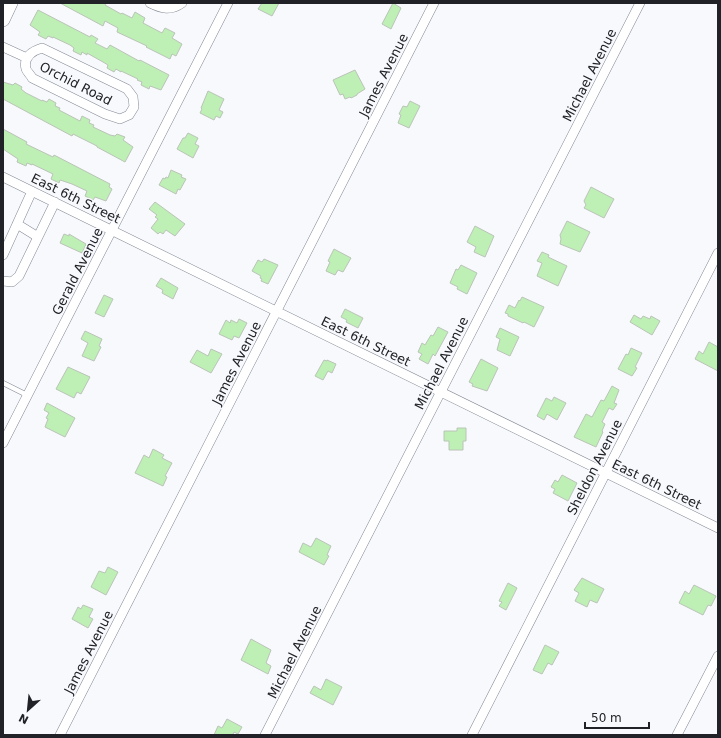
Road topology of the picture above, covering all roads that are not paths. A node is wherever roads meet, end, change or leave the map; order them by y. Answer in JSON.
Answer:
{"nodes":[{"id":1,"x":12,"y":3,"type":"edge"},
{"id":2,"x":150,"y":3,"type":"edge"},
{"id":3,"x":182,"y":3,"type":"edge"},
{"id":4,"x":228,"y":3,"type":"edge"},
{"id":5,"x":434,"y":3,"type":"edge"},
{"id":6,"x":640,"y":3,"type":"edge"},
{"id":7,"x":3,"y":20,"type":"edge"},
{"id":8,"x":3,"y":47,"type":"edge"},
{"id":9,"x":26,"y":58,"type":"junction"},
{"id":10,"x":3,"y":177,"type":"edge"},
{"id":11,"x":32,"y":191,"type":"junction"},
{"id":12,"x":55,"y":202,"type":"junction"},
{"id":13,"x":17,"y":224,"type":"junction"},
{"id":14,"x":112,"y":230,"type":"junction"},
{"id":15,"x":38,"y":237,"type":"junction"},
{"id":16,"x":718,"y":253,"type":"edge"},
{"id":17,"x":3,"y":255,"type":"edge"},
{"id":18,"x":3,"y":281,"type":"edge"},
{"id":19,"x":277,"y":311,"type":"junction"},
{"id":20,"x":3,"y":383,"type":"edge"},
{"id":21,"x":441,"y":392,"type":"junction"},
{"id":22,"x":27,"y":395,"type":"junction"},
{"id":23,"x":3,"y":443,"type":"edge"},
{"id":24,"x":606,"y":473,"type":"junction"},
{"id":25,"x":718,"y":528,"type":"edge"},
{"id":26,"x":718,"y":656,"type":"edge"},
{"id":27,"x":60,"y":735,"type":"edge"},
{"id":28,"x":265,"y":735,"type":"edge"},
{"id":29,"x":472,"y":735,"type":"edge"},
{"id":30,"x":678,"y":735,"type":"edge"}],
"edges":[{"from":1,"to":7,"type":"main road"},
{"from":2,"to":3,"type":"street"},
{"from":4,"to":14,"type":"street","name":"Gerald Avenue"},
{"from":5,"to":19,"type":"street","name":"James Avenue"},
{"from":6,"to":21,"type":"street","name":"Michael Avenue"},
{"from":8,"to":9,"type":"street","name":"Orchid Road"},
{"from":9,"to":9,"type":"street","name":"Orchid Road"},
{"from":10,"to":11,"type":"street","name":"East 6th Street"},
{"from":11,"to":12,"type":"street","name":"East 6th Street"},
{"from":11,"to":13,"type":"street"},
{"from":12,"to":14,"type":"street","name":"East 6th Street"},
{"from":12,"to":15,"type":"street"},
{"from":13,"to":15,"type":"street"},
{"from":13,"to":17,"type":"street"},
{"from":14,"to":19,"type":"street","name":"East 6th Street"},
{"from":14,"to":22,"type":"street","name":"Gerald Avenue"},
{"from":15,"to":18,"type":"street"},
{"from":16,"to":24,"type":"street","name":"Sheldon Avenue"},
{"from":19,"to":21,"type":"street","name":"East 6th Street"},
{"from":19,"to":27,"type":"street","name":"James Avenue"},
{"from":20,"to":22,"type":"lane"},
{"from":21,"to":24,"type":"street","name":"East 6th Street"},
{"from":21,"to":28,"type":"street","name":"Michael Avenue"},
{"from":22,"to":23,"type":"street","name":"Gerald Avenue"},
{"from":24,"to":25,"type":"street","name":"East 6th Street"},
{"from":24,"to":29,"type":"street","name":"Sheldon Avenue"},
{"from":26,"to":30,"type":"street"}]}
